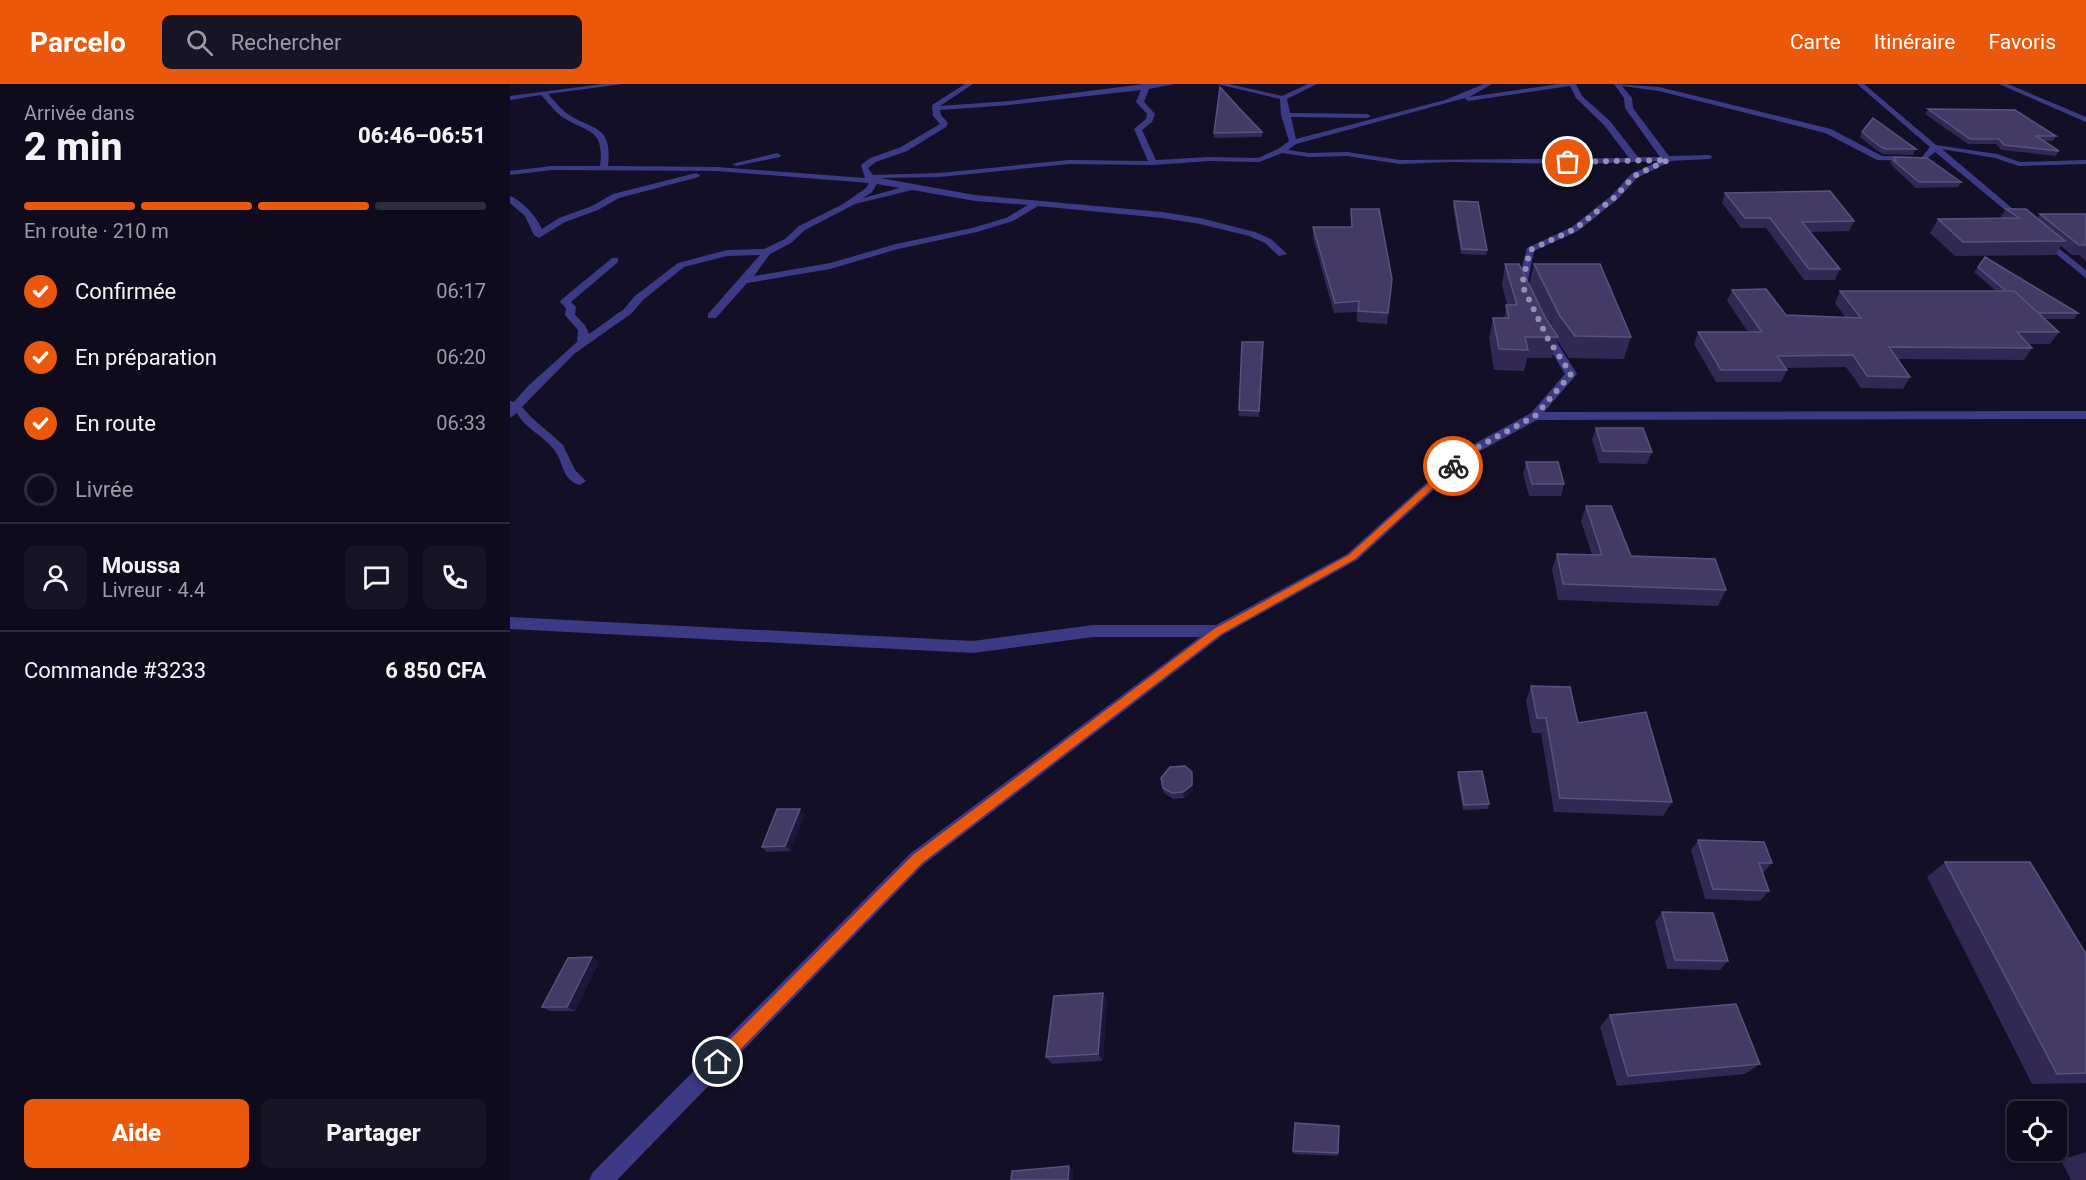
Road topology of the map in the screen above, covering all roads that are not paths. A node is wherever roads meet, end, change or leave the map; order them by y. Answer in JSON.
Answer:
{"nodes":[{"id":1,"x":548,"y":84,"type":"edge"},
{"id":2,"x":620,"y":84,"type":"edge"},
{"id":3,"x":970,"y":84,"type":"edge"},
{"id":4,"x":1172,"y":84,"type":"edge"},
{"id":5,"x":1220,"y":84,"type":"edge"},
{"id":6,"x":1314,"y":84,"type":"edge"},
{"id":7,"x":1489,"y":84,"type":"edge"},
{"id":8,"x":1618,"y":84,"type":"edge"},
{"id":9,"x":1860,"y":84,"type":"edge"},
{"id":10,"x":2002,"y":84,"type":"edge"},
{"id":11,"x":1573,"y":85,"type":"edge"},
{"id":12,"x":600,"y":86,"type":"edge"},
{"id":13,"x":1147,"y":86,"type":"edge"},
{"id":14,"x":510,"y":93,"type":"edge"},
{"id":15,"x":543,"y":93,"type":"junction"},
{"id":16,"x":510,"y":98,"type":"edge"},
{"id":17,"x":1283,"y":98,"type":"junction"},
{"id":18,"x":1455,"y":99,"type":"junction"},
{"id":19,"x":936,"y":108,"type":"junction"},
{"id":20,"x":2086,"y":108,"type":"edge"},
{"id":21,"x":1286,"y":115,"type":"junction"},
{"id":22,"x":2074,"y":115,"type":"junction"},
{"id":23,"x":1388,"y":116,"type":"junction"},
{"id":24,"x":2086,"y":120,"type":"edge"},
{"id":25,"x":1293,"y":142,"type":"junction"},
{"id":26,"x":1935,"y":147,"type":"junction"},
{"id":27,"x":1281,"y":151,"type":"junction"},
{"id":28,"x":777,"y":155,"type":"dead end"},
{"id":29,"x":1709,"y":157,"type":"dead end"},
{"id":30,"x":1636,"y":160,"type":"junction"},
{"id":31,"x":1668,"y":160,"type":"junction"},
{"id":32,"x":2086,"y":162,"type":"edge"},
{"id":33,"x":1153,"y":163,"type":"junction"},
{"id":34,"x":604,"y":169,"type":"junction"},
{"id":35,"x":717,"y":169,"type":"junction"},
{"id":36,"x":510,"y":173,"type":"edge"},
{"id":37,"x":639,"y":175,"type":"junction"},
{"id":38,"x":939,"y":175,"type":"junction"},
{"id":39,"x":874,"y":180,"type":"junction"},
{"id":40,"x":912,"y":187,"type":"junction"},
{"id":41,"x":615,"y":196,"type":"junction"},
{"id":42,"x":510,"y":199,"type":"edge"},
{"id":43,"x":1036,"y":204,"type":"junction"},
{"id":44,"x":846,"y":206,"type":"junction"},
{"id":45,"x":766,"y":252,"type":"junction"},
{"id":46,"x":1282,"y":254,"type":"dead end"},
{"id":47,"x":615,"y":260,"type":"dead end"},
{"id":48,"x":2086,"y":275,"type":"edge"},
{"id":49,"x":744,"y":281,"type":"junction"},
{"id":50,"x":1531,"y":303,"type":"edge"},
{"id":51,"x":712,"y":316,"type":"dead end"},
{"id":52,"x":1540,"y":321,"type":"edge"},
{"id":53,"x":582,"y":343,"type":"junction"},
{"id":54,"x":532,"y":388,"type":"junction"},
{"id":55,"x":510,"y":393,"type":"edge"},
{"id":56,"x":512,"y":409,"type":"edge"},
{"id":57,"x":2086,"y":415,"type":"edge"},
{"id":58,"x":1535,"y":416,"type":"junction"},
{"id":59,"x":580,"y":481,"type":"dead end"},
{"id":60,"x":510,"y":623,"type":"edge"},
{"id":61,"x":1218,"y":631,"type":"junction"},
{"id":62,"x":602,"y":1180,"type":"edge"}],
"edges":[{"from":1,"to":14,"type":"street"},
{"from":2,"to":12,"type":"street"},
{"from":3,"to":19,"type":"street"},
{"from":4,"to":13,"type":"street"},
{"from":5,"to":17,"type":"street"},
{"from":6,"to":17,"type":"street"},
{"from":7,"to":18,"type":"street"},
{"from":8,"to":26,"type":"street"},
{"from":8,"to":31,"type":"street"},
{"from":9,"to":26,"type":"street"},
{"from":10,"to":22,"type":"street"},
{"from":11,"to":18,"type":"street"},
{"from":11,"to":30,"type":"street"},
{"from":12,"to":15,"type":"street"},
{"from":13,"to":19,"type":"street"},
{"from":13,"to":33,"type":"street"},
{"from":15,"to":16,"type":"street"},
{"from":15,"to":34,"type":"street"},
{"from":17,"to":21,"type":"street"},
{"from":18,"to":23,"type":"street"},
{"from":19,"to":39,"type":"street"},
{"from":20,"to":22,"type":"street"},
{"from":21,"to":23,"type":"street"},
{"from":21,"to":25,"type":"street"},
{"from":22,"to":24,"type":"street"},
{"from":23,"to":25,"type":"street"},
{"from":25,"to":27,"type":"street"},
{"from":26,"to":32,"type":"street"},
{"from":26,"to":48,"type":"street"},
{"from":27,"to":30,"type":"street"},
{"from":27,"to":33,"type":"street"},
{"from":28,"to":35,"type":"street"},
{"from":29,"to":31,"type":"street"},
{"from":30,"to":31,"type":"street"},
{"from":31,"to":50,"type":"street"},
{"from":33,"to":38,"type":"street"},
{"from":34,"to":36,"type":"street"},
{"from":34,"to":37,"type":"street"},
{"from":35,"to":37,"type":"street"},
{"from":35,"to":39,"type":"street"},
{"from":35,"to":41,"type":"street"},
{"from":37,"to":41,"type":"street"},
{"from":38,"to":39,"type":"street"},
{"from":38,"to":40,"type":"street"},
{"from":39,"to":40,"type":"street"},
{"from":39,"to":44,"type":"street"},
{"from":40,"to":43,"type":"street"},
{"from":40,"to":44,"type":"street"},
{"from":41,"to":42,"type":"street"},
{"from":43,"to":46,"type":"street"},
{"from":43,"to":49,"type":"street"},
{"from":44,"to":45,"type":"street"},
{"from":45,"to":49,"type":"street"},
{"from":45,"to":53,"type":"street"},
{"from":47,"to":53,"type":"street"},
{"from":49,"to":51,"type":"street"},
{"from":52,"to":58,"type":"street"},
{"from":53,"to":54,"type":"street"},
{"from":54,"to":55,"type":"street"},
{"from":54,"to":56,"type":"street"},
{"from":56,"to":59,"type":"street"},
{"from":57,"to":58,"type":"street"},
{"from":58,"to":61,"type":"street"},
{"from":60,"to":61,"type":"street"},
{"from":61,"to":62,"type":"street"}]}
